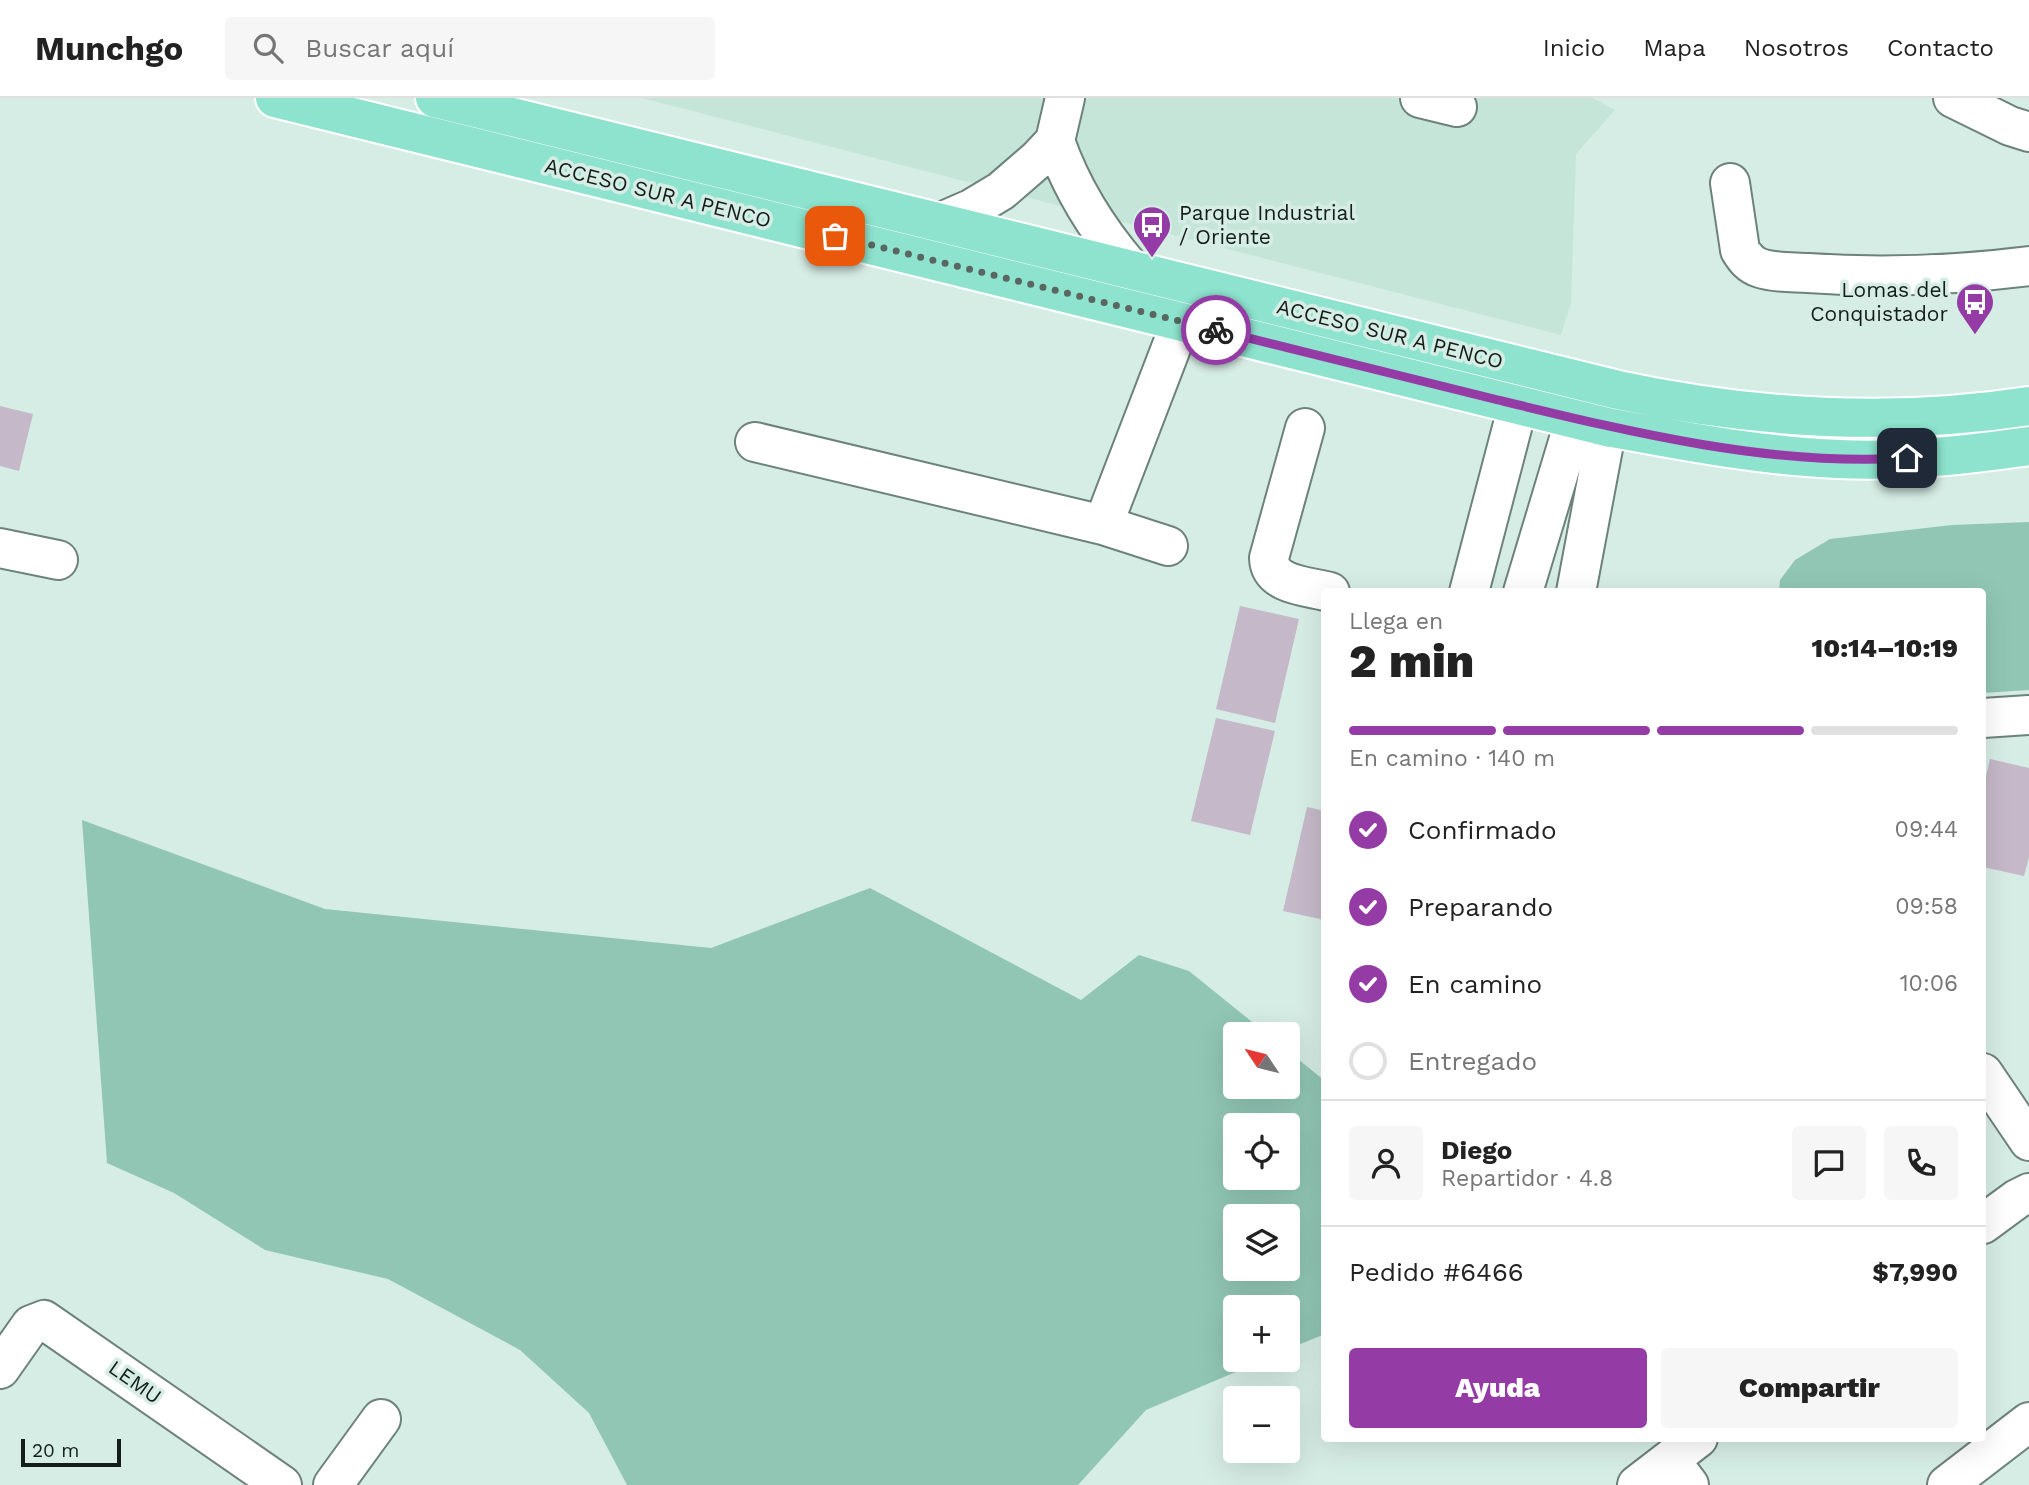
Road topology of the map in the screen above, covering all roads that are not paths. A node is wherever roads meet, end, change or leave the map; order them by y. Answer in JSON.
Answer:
{"nodes":[{"id":1,"x":275,"y":98,"type":"edge"},
{"id":2,"x":435,"y":98,"type":"edge"},
{"id":3,"x":1065,"y":98,"type":"edge"},
{"id":4,"x":1420,"y":98,"type":"edge"},
{"id":5,"x":1953,"y":98,"type":"edge"},
{"id":6,"x":1457,"y":107,"type":"dead end"},
{"id":7,"x":2029,"y":132,"type":"edge"},
{"id":8,"x":1055,"y":141,"type":"junction"},
{"id":9,"x":1730,"y":183,"type":"dead end"},
{"id":10,"x":939,"y":223,"type":"junction"},
{"id":11,"x":2029,"y":266,"type":"edge"},
{"id":12,"x":1132,"y":271,"type":"junction"},
{"id":13,"x":1181,"y":322,"type":"junction"},
{"id":14,"x":1518,"y":405,"type":"junction"},
{"id":15,"x":2029,"y":406,"type":"edge"},
{"id":16,"x":1591,"y":423,"type":"junction"},
{"id":17,"x":1305,"y":428,"type":"dead end"},
{"id":18,"x":755,"y":442,"type":"dead end"},
{"id":19,"x":2029,"y":446,"type":"edge"},
{"id":20,"x":1496,"y":486,"type":"junction"},
{"id":21,"x":1550,"y":501,"type":"junction"},
{"id":22,"x":1103,"y":525,"type":"junction"},
{"id":23,"x":1168,"y":546,"type":"dead end"},
{"id":24,"x":0,"y":548,"type":"edge"},
{"id":25,"x":58,"y":560,"type":"dead end"},
{"id":26,"x":1470,"y":588,"type":"edge"},
{"id":27,"x":1524,"y":588,"type":"edge"},
{"id":28,"x":1576,"y":588,"type":"edge"},
{"id":29,"x":1321,"y":590,"type":"edge"},
{"id":30,"x":2029,"y":715,"type":"edge"},
{"id":31,"x":1986,"y":718,"type":"edge"},
{"id":32,"x":1986,"y":1077,"type":"edge"},
{"id":33,"x":2029,"y":1141,"type":"edge"},
{"id":34,"x":2029,"y":1194,"type":"edge"},
{"id":35,"x":1986,"y":1222,"type":"edge"},
{"id":36,"x":0,"y":1370,"type":"edge"},
{"id":37,"x":380,"y":1419,"type":"dead end"},
{"id":38,"x":2029,"y":1422,"type":"edge"},
{"id":39,"x":1686,"y":1461,"type":"edge"},
{"id":40,"x":282,"y":1485,"type":"edge"},
{"id":41,"x":333,"y":1485,"type":"edge"},
{"id":42,"x":1637,"y":1485,"type":"edge"},
{"id":43,"x":1947,"y":1485,"type":"edge"}],
"edges":[{"from":1,"to":13,"type":"main road","name":"ACCESO SUR A PENCO"},
{"from":2,"to":10,"type":"main road","name":"ACCESO SUR A PENCO"},
{"from":3,"to":8,"type":"street"},
{"from":4,"to":6,"type":"street"},
{"from":5,"to":7,"type":"street"},
{"from":8,"to":10,"type":"street"},
{"from":8,"to":12,"type":"street"},
{"from":9,"to":11,"type":"street"},
{"from":10,"to":12,"type":"main road","name":"ACCESO SUR A PENCO"},
{"from":12,"to":15,"type":"main road","name":"ACCESO SUR A PENCO"},
{"from":13,"to":14,"type":"main road","name":"ACCESO SUR A PENCO"},
{"from":13,"to":22,"type":"street"},
{"from":14,"to":16,"type":"main road","name":"ACCESO SUR A PENCO"},
{"from":14,"to":20,"type":"street"},
{"from":16,"to":19,"type":"main road","name":"ACCESO SUR A PENCO"},
{"from":16,"to":21,"type":"street"},
{"from":16,"to":28,"type":"street"},
{"from":17,"to":29,"type":"street"},
{"from":18,"to":22,"type":"street"},
{"from":20,"to":21,"type":"street"},
{"from":20,"to":26,"type":"street"},
{"from":21,"to":27,"type":"street"},
{"from":22,"to":23,"type":"street"},
{"from":24,"to":25,"type":"street"},
{"from":30,"to":31,"type":"street"},
{"from":32,"to":33,"type":"street"},
{"from":34,"to":35,"type":"street"},
{"from":36,"to":40,"type":"street","name":"LEMU"},
{"from":37,"to":41,"type":"street"},
{"from":38,"to":43,"type":"street"},
{"from":39,"to":42,"type":"street"}]}
